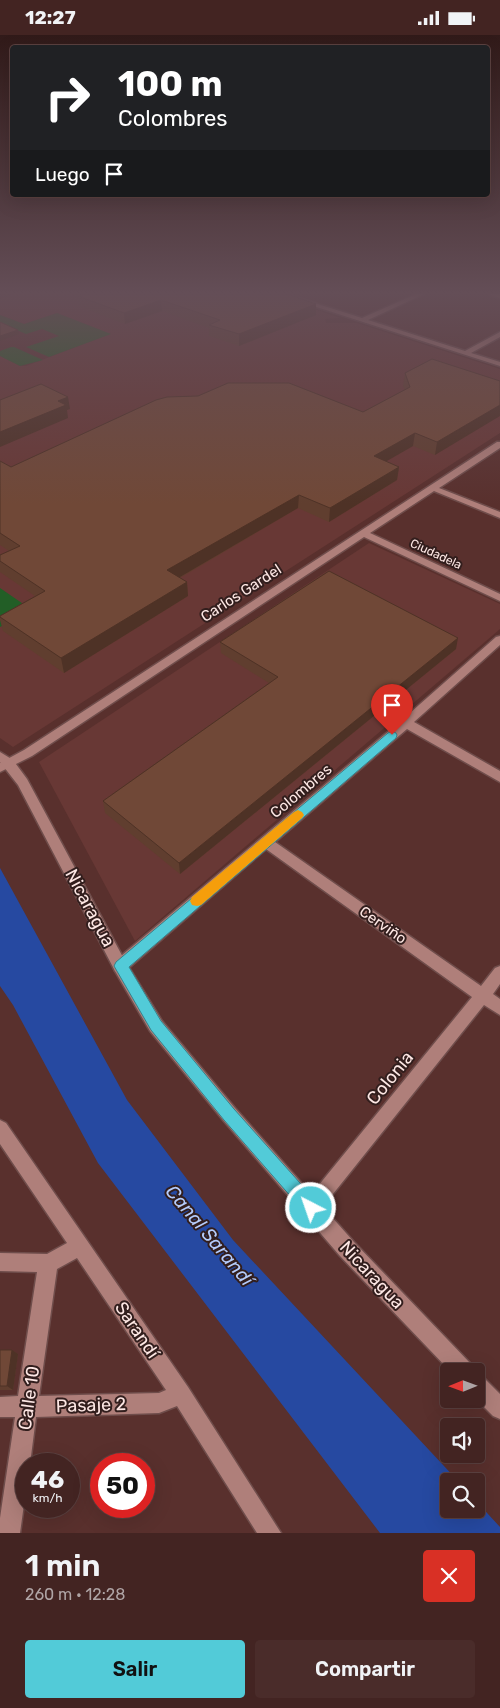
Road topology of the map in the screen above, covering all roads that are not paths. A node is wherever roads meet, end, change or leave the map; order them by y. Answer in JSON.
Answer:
{"nodes":[{"id":1,"x":500,"y":444,"type":"edge"},
{"id":2,"x":433,"y":488,"type":"junction"},
{"id":3,"x":500,"y":515,"type":"edge"},
{"id":4,"x":362,"y":533,"type":"junction"},
{"id":5,"x":500,"y":598,"type":"edge"},
{"id":6,"x":500,"y":639,"type":"edge"},
{"id":7,"x":406,"y":723,"type":"junction"},
{"id":8,"x":3,"y":762,"type":"edge"},
{"id":9,"x":500,"y":777,"type":"edge"},
{"id":10,"x":266,"y":842,"type":"junction"},
{"id":11,"x":120,"y":966,"type":"junction"},
{"id":12,"x":500,"y":973,"type":"edge"},
{"id":13,"x":483,"y":995,"type":"junction"},
{"id":14,"x":500,"y":1008,"type":"edge"},
{"id":15,"x":0,"y":1129,"type":"edge"},
{"id":16,"x":311,"y":1208,"type":"junction"},
{"id":17,"x":80,"y":1246,"type":"junction"},
{"id":18,"x":0,"y":1262,"type":"edge"},
{"id":19,"x":48,"y":1263,"type":"junction"},
{"id":20,"x":456,"y":1363,"type":"edge"},
{"id":21,"x":485,"y":1393,"type":"edge"},
{"id":22,"x":181,"y":1394,"type":"junction"},
{"id":23,"x":0,"y":1407,"type":"edge"},
{"id":24,"x":28,"y":1407,"type":"junction"},
{"id":25,"x":500,"y":1409,"type":"edge"},
{"id":26,"x":9,"y":1533,"type":"edge"},
{"id":27,"x":270,"y":1533,"type":"edge"}],
"edges":[{"from":1,"to":2,"type":"street","name":"Carlos Gardel"},
{"from":2,"to":3,"type":"street"},
{"from":2,"to":4,"type":"street","name":"Carlos Gardel"},
{"from":4,"to":5,"type":"street","name":"Ciudadela"},
{"from":4,"to":8,"type":"street","name":"Carlos Gardel"},
{"from":6,"to":7,"type":"street","name":"Colombres"},
{"from":7,"to":9,"type":"street"},
{"from":7,"to":10,"type":"street","name":"Colombres"},
{"from":8,"to":11,"type":"street","name":"Nicaragua"},
{"from":10,"to":11,"type":"street","name":"Colombres"},
{"from":10,"to":13,"type":"street","name":"Cerviño"},
{"from":11,"to":16,"type":"street","name":"Nicaragua"},
{"from":12,"to":13,"type":"street","name":"Colonia"},
{"from":13,"to":14,"type":"street","name":"Cerviño"},
{"from":13,"to":16,"type":"street","name":"Colonia"},
{"from":15,"to":17,"type":"street","name":"Sarandí"},
{"from":16,"to":20,"type":"street","name":"Nicaragua"},
{"from":17,"to":19,"type":"street"},
{"from":17,"to":22,"type":"street","name":"Sarandí"},
{"from":18,"to":19,"type":"street"},
{"from":19,"to":24,"type":"street","name":"Calle 10"},
{"from":21,"to":25,"type":"street"},
{"from":22,"to":24,"type":"street","name":"Pasaje 2"},
{"from":22,"to":27,"type":"street","name":"Sarandí"},
{"from":23,"to":24,"type":"street","name":"Pasaje 2"},
{"from":24,"to":26,"type":"street","name":"Calle 10"}]}
